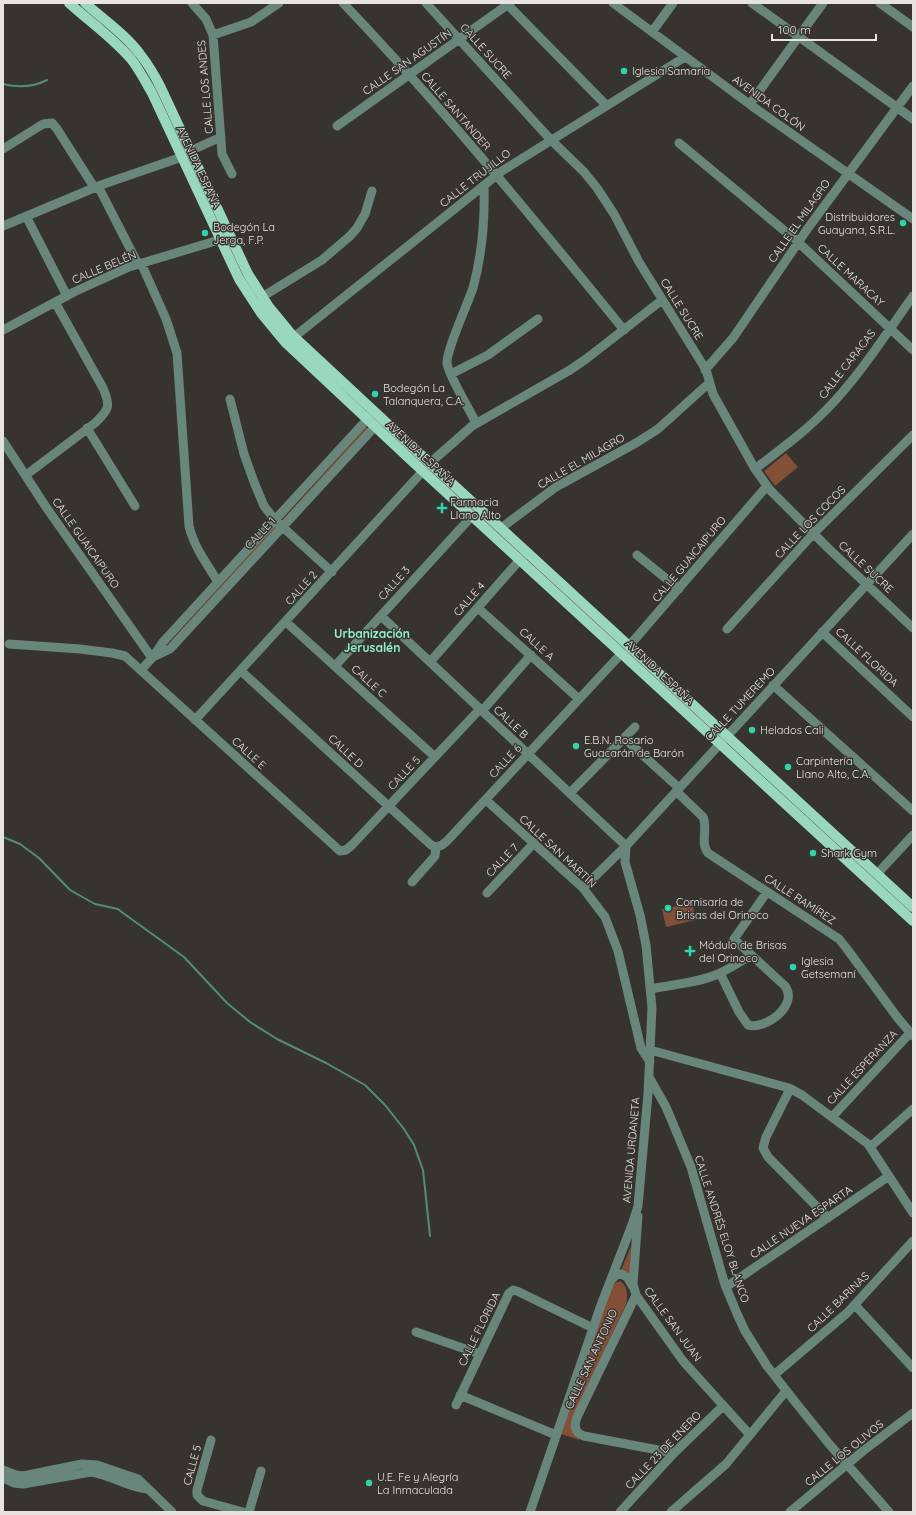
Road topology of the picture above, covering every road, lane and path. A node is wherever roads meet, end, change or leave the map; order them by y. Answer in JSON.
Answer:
{"nodes":[{"id":1,"x":69,"y":3,"type":"edge"},
{"id":2,"x":85,"y":3,"type":"edge"},
{"id":3,"x":192,"y":3,"type":"edge"},
{"id":4,"x":343,"y":3,"type":"edge"},
{"id":5,"x":426,"y":3,"type":"edge"},
{"id":6,"x":613,"y":3,"type":"edge"},
{"id":7,"x":673,"y":3,"type":"edge"},
{"id":8,"x":752,"y":3,"type":"edge"},
{"id":9,"x":823,"y":3,"type":"edge"},
{"id":10,"x":880,"y":3,"type":"edge"},
{"id":11,"x":508,"y":4,"type":"edge"},
{"id":12,"x":273,"y":5,"type":"edge"},
{"id":13,"x":913,"y":28,"type":"edge"},
{"id":14,"x":652,"y":32,"type":"junction"},
{"id":15,"x":213,"y":35,"type":"junction"},
{"id":16,"x":799,"y":37,"type":"junction"},
{"id":17,"x":459,"y":39,"type":"junction"},
{"id":18,"x":685,"y":57,"type":"junction"},
{"id":19,"x":410,"y":75,"type":"junction"},
{"id":20,"x":913,"y":86,"type":"edge"},
{"id":21,"x":750,"y":104,"type":"junction"},
{"id":22,"x":606,"y":105,"type":"junction"},
{"id":23,"x":897,"y":108,"type":"junction"},
{"id":24,"x":913,"y":120,"type":"edge"},
{"id":25,"x":337,"y":126,"type":"dead end"},
{"id":26,"x":221,"y":137,"type":"junction"},
{"id":27,"x":550,"y":139,"type":"junction"},
{"id":28,"x":678,"y":143,"type":"dead end"},
{"id":29,"x":3,"y":149,"type":"edge"},
{"id":30,"x":190,"y":151,"type":"junction"},
{"id":31,"x":182,"y":157,"type":"junction"},
{"id":32,"x":848,"y":173,"type":"junction"},
{"id":33,"x":232,"y":174,"type":"dead end"},
{"id":34,"x":496,"y":175,"type":"junction"},
{"id":35,"x":484,"y":185,"type":"junction"},
{"id":36,"x":96,"y":186,"type":"junction"},
{"id":37,"x":372,"y":191,"type":"dead end"},
{"id":38,"x":26,"y":216,"type":"junction"},
{"id":39,"x":913,"y":219,"type":"edge"},
{"id":40,"x":3,"y":226,"type":"edge"},
{"id":41,"x":219,"y":240,"type":"junction"},
{"id":42,"x":798,"y":242,"type":"junction"},
{"id":43,"x":139,"y":264,"type":"junction"},
{"id":44,"x":66,"y":296,"type":"junction"},
{"id":45,"x":913,"y":296,"type":"edge"},
{"id":46,"x":262,"y":297,"type":"junction"},
{"id":47,"x":662,"y":300,"type":"junction"},
{"id":48,"x":55,"y":302,"type":"junction"},
{"id":49,"x":538,"y":318,"type":"dead end"},
{"id":50,"x":890,"y":328,"type":"junction"},
{"id":51,"x":3,"y":330,"type":"edge"},
{"id":52,"x":624,"y":330,"type":"junction"},
{"id":53,"x":294,"y":337,"type":"junction"},
{"id":54,"x":913,"y":350,"type":"edge"},
{"id":55,"x":705,"y":370,"type":"junction"},
{"id":56,"x":451,"y":374,"type":"junction"},
{"id":57,"x":709,"y":383,"type":"junction"},
{"id":58,"x":230,"y":399,"type":"dead end"},
{"id":59,"x":375,"y":419,"type":"junction"},
{"id":60,"x":476,"y":423,"type":"junction"},
{"id":61,"x":87,"y":428,"type":"junction"},
{"id":62,"x":913,"y":435,"type":"edge"},
{"id":63,"x":3,"y":441,"type":"edge"},
{"id":64,"x":426,"y":467,"type":"junction"},
{"id":65,"x":756,"y":469,"type":"junction"},
{"id":66,"x":26,"y":476,"type":"junction"},
{"id":67,"x":767,"y":486,"type":"junction"},
{"id":68,"x":135,"y":506,"type":"dead end"},
{"id":69,"x":472,"y":516,"type":"junction"},
{"id":70,"x":275,"y":520,"type":"junction"},
{"id":71,"x":283,"y":527,"type":"junction"},
{"id":72,"x":501,"y":528,"type":"junction"},
{"id":73,"x":813,"y":534,"type":"junction"},
{"id":74,"x":913,"y":534,"type":"edge"},
{"id":75,"x":637,"y":555,"type":"dead end"},
{"id":76,"x":523,"y":556,"type":"junction"},
{"id":77,"x":332,"y":572,"type":"junction"},
{"id":78,"x":218,"y":582,"type":"junction"},
{"id":79,"x":866,"y":585,"type":"junction"},
{"id":80,"x":679,"y":589,"type":"junction"},
{"id":81,"x":478,"y":608,"type":"junction"},
{"id":82,"x":381,"y":616,"type":"junction"},
{"id":83,"x":286,"y":622,"type":"junction"},
{"id":84,"x":913,"y":628,"type":"edge"},
{"id":85,"x":726,"y":629,"type":"dead end"},
{"id":86,"x":822,"y":632,"type":"junction"},
{"id":87,"x":9,"y":644,"type":"dead end"},
{"id":88,"x":625,"y":650,"type":"junction"},
{"id":89,"x":531,"y":655,"type":"junction"},
{"id":90,"x":152,"y":658,"type":"junction"},
{"id":91,"x":430,"y":662,"type":"junction"},
{"id":92,"x":335,"y":666,"type":"junction"},
{"id":93,"x":141,"y":670,"type":"junction"},
{"id":94,"x":242,"y":671,"type":"junction"},
{"id":95,"x":773,"y":685,"type":"junction"},
{"id":96,"x":579,"y":699,"type":"junction"},
{"id":97,"x":481,"y":710,"type":"junction"},
{"id":98,"x":913,"y":717,"type":"edge"},
{"id":99,"x":195,"y":720,"type":"junction"},
{"id":100,"x":635,"y":727,"type":"dead end"},
{"id":101,"x":624,"y":738,"type":"junction"},
{"id":102,"x":723,"y":739,"type":"junction"},
{"id":103,"x":528,"y":754,"type":"junction"},
{"id":104,"x":435,"y":757,"type":"junction"},
{"id":105,"x":677,"y":789,"type":"junction"},
{"id":106,"x":570,"y":793,"type":"junction"},
{"id":107,"x":486,"y":800,"type":"junction"},
{"id":108,"x":389,"y":806,"type":"junction"},
{"id":109,"x":913,"y":811,"type":"edge"},
{"id":110,"x":913,"y":835,"type":"edge"},
{"id":111,"x":534,"y":844,"type":"junction"},
{"id":112,"x":626,"y":846,"type":"junction"},
{"id":113,"x":436,"y":847,"type":"junction"},
{"id":114,"x":343,"y":851,"type":"joint"},
{"id":115,"x":877,"y":874,"type":"junction"},
{"id":116,"x":412,"y":882,"type":"dead end"},
{"id":117,"x":583,"y":888,"type":"junction"},
{"id":118,"x":487,"y":892,"type":"dead end"},
{"id":119,"x":767,"y":892,"type":"junction"},
{"id":120,"x":913,"y":907,"type":"edge"},
{"id":121,"x":913,"y":921,"type":"edge"},
{"id":122,"x":750,"y":956,"type":"junction"},
{"id":123,"x":720,"y":973,"type":"junction"},
{"id":124,"x":650,"y":989,"type":"junction"},
{"id":125,"x":912,"y":1034,"type":"edge"},
{"id":126,"x":650,"y":1050,"type":"junction"},
{"id":127,"x":650,"y":1062,"type":"junction"},
{"id":128,"x":649,"y":1077,"type":"junction"},
{"id":129,"x":790,"y":1089,"type":"junction"},
{"id":130,"x":913,"y":1109,"type":"edge"},
{"id":131,"x":832,"y":1117,"type":"junction"},
{"id":132,"x":870,"y":1147,"type":"junction"},
{"id":133,"x":889,"y":1176,"type":"junction"},
{"id":134,"x":638,"y":1206,"type":"junction"},
{"id":135,"x":913,"y":1213,"type":"edge"},
{"id":136,"x":828,"y":1218,"type":"junction"},
{"id":137,"x":913,"y":1241,"type":"edge"},
{"id":138,"x":611,"y":1280,"type":"junction"},
{"id":139,"x":726,"y":1287,"type":"junction"},
{"id":140,"x":635,"y":1291,"type":"junction"},
{"id":141,"x":855,"y":1305,"type":"junction"},
{"id":142,"x":593,"y":1328,"type":"junction"},
{"id":143,"x":416,"y":1332,"type":"dead end"},
{"id":144,"x":480,"y":1354,"type":"junction"},
{"id":145,"x":913,"y":1368,"type":"edge"},
{"id":146,"x":774,"y":1375,"type":"junction"},
{"id":147,"x":786,"y":1391,"type":"junction"},
{"id":148,"x":460,"y":1395,"type":"junction"},
{"id":149,"x":456,"y":1405,"type":"dead end"},
{"id":150,"x":724,"y":1406,"type":"junction"},
{"id":151,"x":913,"y":1413,"type":"edge"},
{"id":152,"x":556,"y":1435,"type":"junction"},
{"id":153,"x":750,"y":1435,"type":"junction"},
{"id":154,"x":211,"y":1440,"type":"dead end"},
{"id":155,"x":674,"y":1453,"type":"junction"},
{"id":156,"x":847,"y":1464,"type":"junction"},
{"id":157,"x":3,"y":1470,"type":"edge"},
{"id":158,"x":261,"y":1471,"type":"dead end"},
{"id":159,"x":3,"y":1478,"type":"edge"},
{"id":160,"x":147,"y":1489,"type":"junction"},
{"id":161,"x":800,"y":1504,"type":"junction"},
{"id":162,"x":172,"y":1512,"type":"edge"},
{"id":163,"x":243,"y":1512,"type":"edge"},
{"id":164,"x":249,"y":1512,"type":"edge"},
{"id":165,"x":530,"y":1512,"type":"edge"},
{"id":166,"x":620,"y":1512,"type":"edge"},
{"id":167,"x":671,"y":1512,"type":"edge"},
{"id":168,"x":790,"y":1512,"type":"edge"},
{"id":169,"x":805,"y":1512,"type":"edge"},
{"id":170,"x":889,"y":1512,"type":"edge"}],
"edges":[{"from":1,"to":31,"type":"main road","name":"AVENIDA ESPAÑA"},
{"from":2,"to":30,"type":"main road","name":"AVENIDA ESPAÑA"},
{"from":3,"to":15,"type":"street","name":"CALLE LOS ANDES"},
{"from":4,"to":19,"type":"street","name":"CALLE SANTANDER"},
{"from":5,"to":17,"type":"street","name":"CALLE SUCRE"},
{"from":6,"to":14,"type":"street","name":"AVENIDA COLÓN"},
{"from":7,"to":14,"type":"street"},
{"from":8,"to":16,"type":"street"},
{"from":9,"to":16,"type":"street"},
{"from":10,"to":13,"type":"street"},
{"from":11,"to":17,"type":"street","name":"CALLE SAN AGUSTÍN"},
{"from":11,"to":22,"type":"street"},
{"from":12,"to":15,"type":"street"},
{"from":14,"to":18,"type":"street","name":"AVENIDA COLÓN"},
{"from":15,"to":26,"type":"street","name":"CALLE LOS ANDES"},
{"from":16,"to":21,"type":"street"},
{"from":16,"to":23,"type":"street"},
{"from":17,"to":19,"type":"street","name":"CALLE SAN AGUSTÍN"},
{"from":17,"to":27,"type":"street","name":"CALLE SUCRE"},
{"from":18,"to":21,"type":"street","name":"AVENIDA COLÓN"},
{"from":18,"to":22,"type":"street","name":"CALLE TRUJILLO"},
{"from":19,"to":25,"type":"street","name":"CALLE SAN AGUSTÍN"},
{"from":19,"to":34,"type":"street","name":"CALLE SANTANDER"},
{"from":20,"to":23,"type":"street","name":"CALLE EL MILAGRO"},
{"from":21,"to":32,"type":"street","name":"AVENIDA COLÓN"},
{"from":22,"to":27,"type":"street","name":"CALLE TRUJILLO"},
{"from":23,"to":24,"type":"street"},
{"from":23,"to":32,"type":"street","name":"CALLE EL MILAGRO"},
{"from":26,"to":30,"type":"street"},
{"from":26,"to":33,"type":"street","name":"CALLE LOS ANDES"},
{"from":27,"to":34,"type":"street","name":"CALLE TRUJILLO"},
{"from":27,"to":47,"type":"street","name":"CALLE SUCRE"},
{"from":28,"to":42,"type":"street","name":"CALLE MARACAY"},
{"from":29,"to":36,"type":"street"},
{"from":30,"to":46,"type":"main road","name":"AVENIDA ESPAÑA"},
{"from":31,"to":36,"type":"street"},
{"from":31,"to":41,"type":"main road","name":"AVENIDA ESPAÑA"},
{"from":32,"to":39,"type":"street","name":"AVENIDA COLÓN"},
{"from":32,"to":42,"type":"street","name":"CALLE EL MILAGRO"},
{"from":34,"to":35,"type":"street","name":"CALLE TRUJILLO"},
{"from":34,"to":52,"type":"street","name":"CALLE SANTANDER"},
{"from":35,"to":53,"type":"street","name":"CALLE TRUJILLO"},
{"from":35,"to":56,"type":"street"},
{"from":36,"to":38,"type":"street"},
{"from":36,"to":43,"type":"street"},
{"from":37,"to":46,"type":"street"},
{"from":38,"to":40,"type":"street"},
{"from":38,"to":44,"type":"street"},
{"from":41,"to":43,"type":"street","name":"CALLE BELÉN"},
{"from":41,"to":59,"type":"main road","name":"AVENIDA ESPAÑA"},
{"from":42,"to":50,"type":"street","name":"CALLE MARACAY"},
{"from":42,"to":55,"type":"street","name":"CALLE EL MILAGRO"},
{"from":43,"to":44,"type":"street","name":"CALLE BELÉN"},
{"from":43,"to":78,"type":"street"},
{"from":44,"to":48,"type":"street","name":"CALLE BELÉN"},
{"from":45,"to":50,"type":"street","name":"CALLE CARACAS"},
{"from":46,"to":53,"type":"main road","name":"AVENIDA ESPAÑA"},
{"from":47,"to":52,"type":"street","name":"CALLE 2"},
{"from":47,"to":55,"type":"street","name":"CALLE SUCRE"},
{"from":48,"to":51,"type":"street","name":"CALLE BELÉN"},
{"from":48,"to":61,"type":"street"},
{"from":49,"to":56,"type":"street"},
{"from":50,"to":54,"type":"street","name":"CALLE MARACAY"},
{"from":50,"to":65,"type":"street","name":"CALLE CARACAS"},
{"from":52,"to":60,"type":"street","name":"CALLE 2"},
{"from":53,"to":59,"type":"main road","name":"AVENIDA ESPAÑA"},
{"from":55,"to":57,"type":"street","name":"CALLE SUCRE"},
{"from":56,"to":60,"type":"street"},
{"from":57,"to":65,"type":"street","name":"CALLE SUCRE"},
{"from":57,"to":72,"type":"street","name":"CALLE EL MILAGRO"},
{"from":58,"to":70,"type":"street"},
{"from":59,"to":64,"type":"main road","name":"AVENIDA ESPAÑA"},
{"from":59,"to":70,"type":"street","name":"CALLE 1"},
{"from":59,"to":71,"type":"street","name":"CALLE 1"},
{"from":60,"to":64,"type":"street","name":"CALLE 2"},
{"from":61,"to":66,"type":"street"},
{"from":61,"to":68,"type":"street"},
{"from":62,"to":73,"type":"street","name":"CALLE LOS COCOS"},
{"from":63,"to":66,"type":"street","name":"CALLE GUAICAIPURO"},
{"from":64,"to":69,"type":"main road","name":"AVENIDA ESPAÑA"},
{"from":64,"to":72,"type":"main road","name":"AVENIDA ESPAÑA"},
{"from":64,"to":77,"type":"street","name":"CALLE 2"},
{"from":65,"to":67,"type":"street","name":"CALLE SUCRE"},
{"from":66,"to":90,"type":"street","name":"CALLE GUAICAIPURO"},
{"from":67,"to":73,"type":"street","name":"CALLE SUCRE"},
{"from":67,"to":80,"type":"street","name":"CALLE GUAICAIPURO"},
{"from":69,"to":76,"type":"main road","name":"AVENIDA ESPAÑA"},
{"from":69,"to":82,"type":"street","name":"CALLE 3"},
{"from":70,"to":71,"type":"street"},
{"from":70,"to":78,"type":"street","name":"CALLE 1"},
{"from":71,"to":77,"type":"street"},
{"from":71,"to":90,"type":"street","name":"CALLE 1"},
{"from":72,"to":76,"type":"main road","name":"AVENIDA ESPAÑA"},
{"from":73,"to":79,"type":"street","name":"CALLE SUCRE"},
{"from":73,"to":85,"type":"street","name":"CALLE LOS COCOS"},
{"from":74,"to":79,"type":"street","name":"CALLE TUMEREMO"},
{"from":75,"to":80,"type":"street"},
{"from":76,"to":81,"type":"street","name":"CALLE 4"},
{"from":76,"to":88,"type":"main road","name":"AVENIDA ESPAÑA"},
{"from":77,"to":83,"type":"street","name":"CALLE 2"},
{"from":78,"to":90,"type":"street","name":"CALLE 1"},
{"from":79,"to":84,"type":"street","name":"CALLE SUCRE"},
{"from":79,"to":86,"type":"street","name":"CALLE TUMEREMO"},
{"from":80,"to":88,"type":"street","name":"CALLE GUAICAIPURO"},
{"from":81,"to":89,"type":"street","name":"CALLE A"},
{"from":81,"to":91,"type":"street","name":"CALLE 4"},
{"from":82,"to":91,"type":"street","name":"CALLE B"},
{"from":82,"to":92,"type":"street","name":"CALLE 3"},
{"from":83,"to":92,"type":"street","name":"CALLE C"},
{"from":83,"to":94,"type":"street","name":"CALLE 2"},
{"from":86,"to":95,"type":"street","name":"CALLE TUMEREMO"},
{"from":86,"to":98,"type":"street","name":"CALLE FLORIDA"},
{"from":87,"to":93,"type":"street","name":"CALLE E"},
{"from":88,"to":96,"type":"street","name":"CALLE 6"},
{"from":88,"to":102,"type":"main road","name":"AVENIDA ESPAÑA"},
{"from":89,"to":96,"type":"street","name":"CALLE A"},
{"from":89,"to":97,"type":"street","name":"CALLE 5"},
{"from":90,"to":93,"type":"street","name":"CALLE 1"},
{"from":91,"to":97,"type":"street","name":"CALLE B"},
{"from":92,"to":104,"type":"street","name":"CALLE C"},
{"from":93,"to":99,"type":"street","name":"CALLE E"},
{"from":94,"to":99,"type":"street","name":"CALLE 2"},
{"from":94,"to":108,"type":"street","name":"CALLE D"},
{"from":95,"to":102,"type":"street","name":"CALLE TUMEREMO"},
{"from":95,"to":109,"type":"street"},
{"from":96,"to":103,"type":"street","name":"CALLE 6"},
{"from":97,"to":103,"type":"street","name":"CALLE B"},
{"from":97,"to":104,"type":"street","name":"CALLE 5"},
{"from":99,"to":114,"type":"street","name":"CALLE E"},
{"from":100,"to":101,"type":"street"},
{"from":101,"to":105,"type":"street"},
{"from":101,"to":106,"type":"street"},
{"from":102,"to":105,"type":"street","name":"CALLE TUMEREMO"},
{"from":102,"to":115,"type":"main road","name":"AVENIDA ESPAÑA"},
{"from":102,"to":121,"type":"main road","name":"AVENIDA ESPAÑA"},
{"from":103,"to":106,"type":"street","name":"CALLE B"},
{"from":103,"to":107,"type":"street","name":"CALLE 6"},
{"from":104,"to":108,"type":"street","name":"CALLE 5"},
{"from":105,"to":112,"type":"street","name":"CALLE TUMEREMO"},
{"from":105,"to":119,"type":"street","name":"CALLE RAMÍREZ"},
{"from":106,"to":112,"type":"street","name":"CALLE B"},
{"from":107,"to":111,"type":"street","name":"CALLE SAN MARTÍN"},
{"from":107,"to":113,"type":"street","name":"CALLE 6"},
{"from":108,"to":113,"type":"street","name":"CALLE D"},
{"from":108,"to":114,"type":"street","name":"CALLE 5"},
{"from":110,"to":115,"type":"street"},
{"from":111,"to":117,"type":"street","name":"CALLE SAN MARTÍN"},
{"from":111,"to":118,"type":"street","name":"CALLE 7"},
{"from":112,"to":117,"type":"street","name":"CALLE TUMEREMO"},
{"from":112,"to":124,"type":"street","name":"AVENIDA URDANETA"},
{"from":113,"to":116,"type":"street"},
{"from":115,"to":120,"type":"main road","name":"AVENIDA ESPAÑA"},
{"from":117,"to":127,"type":"street","name":"CALLE SAN MARTÍN"},
{"from":119,"to":122,"type":"street"},
{"from":119,"to":125,"type":"street","name":"CALLE RAMÍREZ"},
{"from":122,"to":123,"type":"street"},
{"from":122,"to":123,"type":"street"},
{"from":123,"to":124,"type":"street"},
{"from":124,"to":126,"type":"street","name":"AVENIDA URDANETA"},
{"from":125,"to":131,"type":"street","name":"CALLE ESPERANZA"},
{"from":126,"to":127,"type":"street","name":"AVENIDA URDANETA"},
{"from":126,"to":129,"type":"street"},
{"from":127,"to":128,"type":"street","name":"AVENIDA URDANETA"},
{"from":128,"to":134,"type":"street","name":"AVENIDA URDANETA"},
{"from":128,"to":139,"type":"street","name":"CALLE ANDRÉS ELOY BLANCO"},
{"from":129,"to":131,"type":"street"},
{"from":129,"to":136,"type":"street"},
{"from":130,"to":132,"type":"street"},
{"from":131,"to":132,"type":"street"},
{"from":132,"to":133,"type":"street"},
{"from":133,"to":135,"type":"street"},
{"from":133,"to":136,"type":"street","name":"CALLE NUEVA ESPARTA"},
{"from":134,"to":138,"type":"street","name":"AVENIDA URDANETA"},
{"from":134,"to":140,"type":"street","name":"CALLE SAN JUAN"},
{"from":136,"to":139,"type":"street","name":"CALLE NUEVA ESPARTA"},
{"from":137,"to":141,"type":"street","name":"CALLE BARINAS"},
{"from":138,"to":140,"type":"street"},
{"from":138,"to":142,"type":"street","name":"AVENIDA URDANETA"},
{"from":139,"to":146,"type":"street","name":"CALLE ANDRÉS ELOY BLANCO"},
{"from":140,"to":150,"type":"street","name":"CALLE SAN JUAN"},
{"from":140,"to":155,"type":"street","name":"CALLE SAN ANTONIO"},
{"from":141,"to":145,"type":"street"},
{"from":141,"to":146,"type":"street","name":"CALLE BARINAS"},
{"from":142,"to":144,"type":"street","name":"CALLE FLORIDA"},
{"from":142,"to":152,"type":"street","name":"AVENIDA URDANETA"},
{"from":143,"to":144,"type":"street"},
{"from":144,"to":148,"type":"street","name":"CALLE FLORIDA"},
{"from":146,"to":147,"type":"street","name":"CALLE ANDRÉS ELOY BLANCO"},
{"from":147,"to":153,"type":"street"},
{"from":147,"to":156,"type":"street","name":"CALLE ANDRÉS ELOY BLANCO"},
{"from":148,"to":149,"type":"street","name":"CALLE FLORIDA"},
{"from":148,"to":152,"type":"street"},
{"from":150,"to":153,"type":"street","name":"CALLE SAN JUAN"},
{"from":150,"to":155,"type":"street","name":"CALLE 23 DE ENERO"},
{"from":151,"to":156,"type":"street","name":"CALLE LOS OLIVOS"},
{"from":152,"to":165,"type":"street","name":"AVENIDA URDANETA"},
{"from":153,"to":167,"type":"street"},
{"from":154,"to":163,"type":"street","name":"CALLE 5"},
{"from":155,"to":166,"type":"street","name":"CALLE 23 DE ENERO"},
{"from":156,"to":161,"type":"street","name":"CALLE LOS OLIVOS"},
{"from":156,"to":170,"type":"street","name":"CALLE ANDRÉS ELOY BLANCO"},
{"from":157,"to":160,"type":"street"},
{"from":158,"to":164,"type":"street"},
{"from":159,"to":160,"type":"street"},
{"from":160,"to":162,"type":"street"},
{"from":161,"to":168,"type":"street","name":"CALLE LOS OLIVOS"},
{"from":161,"to":169,"type":"street"}]}
